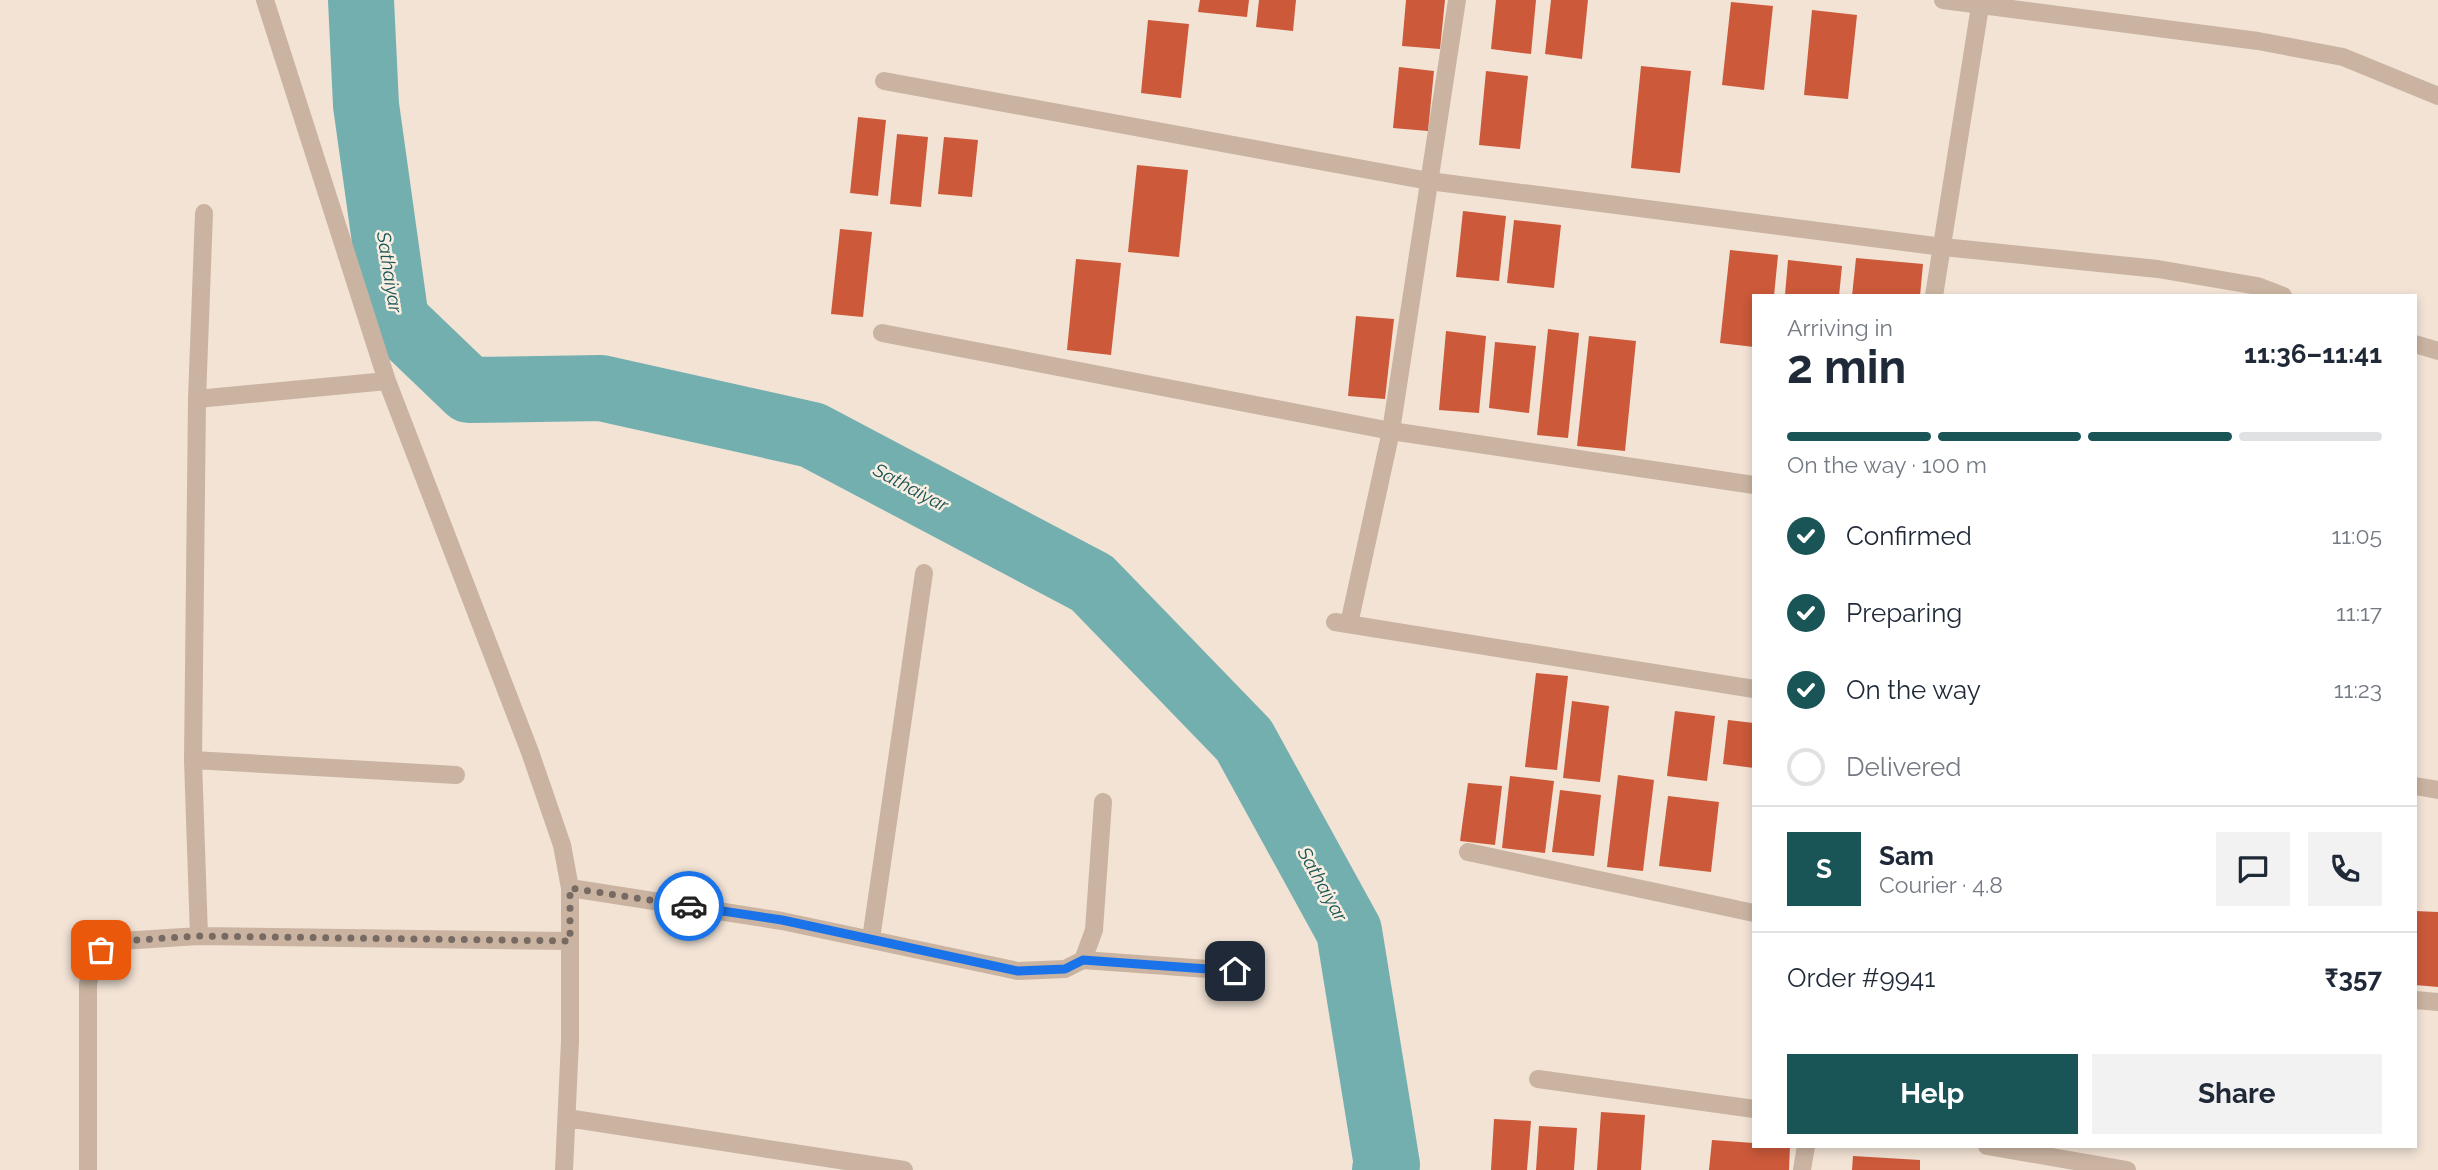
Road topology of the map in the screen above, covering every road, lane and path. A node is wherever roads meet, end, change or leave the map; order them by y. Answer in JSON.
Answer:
{"nodes":[{"id":1,"x":265,"y":0,"type":"edge"},
{"id":2,"x":1457,"y":0,"type":"edge"},
{"id":3,"x":1944,"y":0,"type":"edge"},
{"id":4,"x":1981,"y":2,"type":"edge"},
{"id":5,"x":884,"y":81,"type":"dead end"},
{"id":6,"x":2438,"y":96,"type":"edge"},
{"id":7,"x":1429,"y":181,"type":"junction"},
{"id":8,"x":204,"y":213,"type":"dead end"},
{"id":9,"x":1943,"y":247,"type":"junction"},
{"id":10,"x":1934,"y":294,"type":"edge"},
{"id":11,"x":2278,"y":294,"type":"edge"},
{"id":12,"x":883,"y":333,"type":"dead end"},
{"id":13,"x":2417,"y":345,"type":"edge"},
{"id":14,"x":2438,"y":351,"type":"edge"},
{"id":15,"x":387,"y":381,"type":"junction"},
{"id":16,"x":197,"y":399,"type":"junction"},
{"id":17,"x":1391,"y":431,"type":"junction"},
{"id":18,"x":1752,"y":485,"type":"edge"},
{"id":19,"x":924,"y":573,"type":"dead end"},
{"id":20,"x":1752,"y":689,"type":"edge"},
{"id":21,"x":193,"y":760,"type":"junction"},
{"id":22,"x":456,"y":775,"type":"dead end"},
{"id":23,"x":2417,"y":786,"type":"edge"},
{"id":24,"x":2438,"y":790,"type":"edge"},
{"id":25,"x":1103,"y":802,"type":"dead end"},
{"id":26,"x":1468,"y":852,"type":"dead end"},
{"id":27,"x":570,"y":888,"type":"junction"},
{"id":28,"x":1752,"y":914,"type":"edge"},
{"id":29,"x":199,"y":936,"type":"junction"},
{"id":30,"x":871,"y":939,"type":"junction"},
{"id":31,"x":570,"y":941,"type":"junction"},
{"id":32,"x":1083,"y":960,"type":"junction"},
{"id":33,"x":1235,"y":971,"type":"dead end"},
{"id":34,"x":2417,"y":1000,"type":"edge"},
{"id":35,"x":2438,"y":1002,"type":"edge"},
{"id":36,"x":1538,"y":1079,"type":"dead end"},
{"id":37,"x":1752,"y":1109,"type":"edge"},
{"id":38,"x":567,"y":1118,"type":"junction"},
{"id":39,"x":1806,"y":1148,"type":"edge"},
{"id":40,"x":1999,"y":1148,"type":"edge"},
{"id":41,"x":88,"y":1170,"type":"edge"},
{"id":42,"x":564,"y":1170,"type":"edge"},
{"id":43,"x":904,"y":1170,"type":"edge"},
{"id":44,"x":1802,"y":1170,"type":"edge"},
{"id":45,"x":2127,"y":1170,"type":"edge"}],
"edges":[{"from":1,"to":15,"type":"street"},
{"from":2,"to":7,"type":"street"},
{"from":3,"to":4,"type":"street"},
{"from":4,"to":6,"type":"street"},
{"from":4,"to":9,"type":"street"},
{"from":5,"to":7,"type":"street"},
{"from":7,"to":9,"type":"street"},
{"from":7,"to":17,"type":"street"},
{"from":8,"to":16,"type":"street"},
{"from":9,"to":10,"type":"street"},
{"from":9,"to":11,"type":"street"},
{"from":12,"to":17,"type":"street"},
{"from":13,"to":14,"type":"street"},
{"from":15,"to":16,"type":"street"},
{"from":15,"to":27,"type":"street"},
{"from":16,"to":21,"type":"street"},
{"from":17,"to":18,"type":"street"},
{"from":17,"to":20,"type":"street"},
{"from":19,"to":30,"type":"street"},
{"from":21,"to":22,"type":"street"},
{"from":21,"to":29,"type":"street"},
{"from":23,"to":24,"type":"street"},
{"from":25,"to":32,"type":"street"},
{"from":26,"to":28,"type":"street"},
{"from":27,"to":30,"type":"street"},
{"from":27,"to":31,"type":"street"},
{"from":29,"to":31,"type":"street"},
{"from":29,"to":41,"type":"street"},
{"from":30,"to":32,"type":"street"},
{"from":31,"to":38,"type":"street"},
{"from":32,"to":33,"type":"street"},
{"from":34,"to":35,"type":"street"},
{"from":36,"to":37,"type":"street"},
{"from":38,"to":42,"type":"street"},
{"from":38,"to":43,"type":"street"},
{"from":39,"to":44,"type":"street"},
{"from":40,"to":45,"type":"street"}]}
